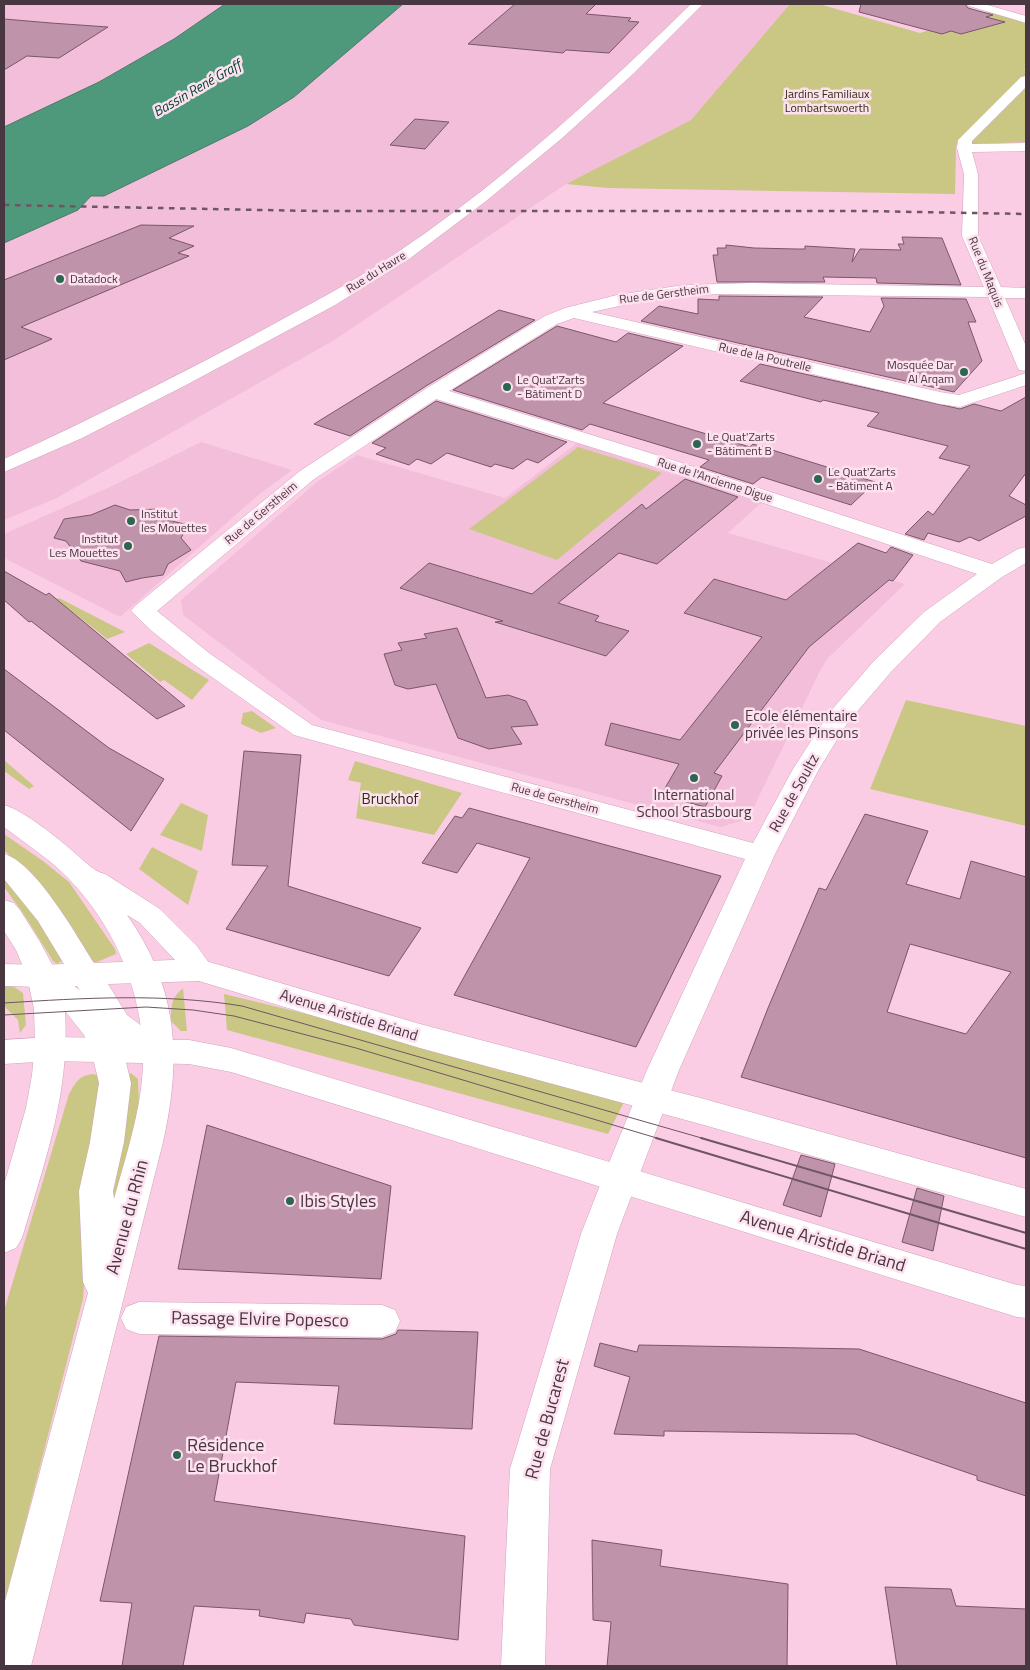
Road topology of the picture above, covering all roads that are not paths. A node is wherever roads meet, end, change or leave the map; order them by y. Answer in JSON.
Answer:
{"nodes":[{"id":1,"x":697,"y":4,"type":"edge"},
{"id":2,"x":973,"y":4,"type":"edge"},
{"id":3,"x":1026,"y":20,"type":"edge"},
{"id":4,"x":1026,"y":80,"type":"edge"},
{"id":5,"x":1026,"y":147,"type":"edge"},
{"id":6,"x":964,"y":148,"type":"junction"},
{"id":7,"x":994,"y":293,"type":"junction"},
{"id":8,"x":1026,"y":293,"type":"edge"},
{"id":9,"x":571,"y":312,"type":"junction"},
{"id":10,"x":1026,"y":366,"type":"edge"},
{"id":11,"x":1026,"y":378,"type":"edge"},
{"id":12,"x":434,"y":392,"type":"junction"},
{"id":13,"x":4,"y":466,"type":"edge"},
{"id":14,"x":1026,"y":554,"type":"edge"},
{"id":15,"x":994,"y":572,"type":"junction"},
{"id":16,"x":4,"y":814,"type":"edge"},
{"id":17,"x":761,"y":854,"type":"junction"},
{"id":18,"x":4,"y":863,"type":"edge"},
{"id":19,"x":76,"y":870,"type":"junction"},
{"id":20,"x":4,"y":910,"type":"edge"},
{"id":21,"x":200,"y":970,"type":"junction"},
{"id":22,"x":144,"y":973,"type":"junction"},
{"id":23,"x":4,"y":975,"type":"edge"},
{"id":24,"x":84,"y":975,"type":"junction"},
{"id":25,"x":42,"y":976,"type":"junction"},
{"id":26,"x":51,"y":1049,"type":"junction"},
{"id":27,"x":107,"y":1050,"type":"junction"},
{"id":28,"x":159,"y":1050,"type":"junction"},
{"id":29,"x":4,"y":1052,"type":"edge"},
{"id":30,"x":652,"y":1099,"type":"junction"},
{"id":31,"x":620,"y":1180,"type":"junction"},
{"id":32,"x":1026,"y":1203,"type":"edge"},
{"id":33,"x":4,"y":1238,"type":"edge"},
{"id":34,"x":1026,"y":1302,"type":"edge"},
{"id":35,"x":121,"y":1313,"type":"junction"},
{"id":36,"x":382,"y":1321,"type":"dead end"},
{"id":37,"x":10,"y":1666,"type":"edge"},
{"id":38,"x":523,"y":1666,"type":"edge"}],
"edges":[{"from":1,"to":13,"type":"street","name":"Rue du Havre"},
{"from":2,"to":3,"type":"street"},
{"from":4,"to":6,"type":"street"},
{"from":5,"to":6,"type":"street"},
{"from":6,"to":7,"type":"street","name":"Rue du Maquis"},
{"from":7,"to":8,"type":"street","name":"Rue de Gerstheim"},
{"from":7,"to":9,"type":"street","name":"Rue de Gerstheim"},
{"from":7,"to":10,"type":"street","name":"Rue du Maquis"},
{"from":9,"to":11,"type":"street","name":"Rue de la Poutrelle"},
{"from":9,"to":12,"type":"street","name":"Rue de Gerstheim"},
{"from":12,"to":15,"type":"street","name":"Rue de l'Ancienne Digue"},
{"from":12,"to":17,"type":"street","name":"Rue de Gerstheim"},
{"from":14,"to":15,"type":"street","name":"Rue de Soultz"},
{"from":15,"to":17,"type":"street","name":"Rue de Soultz"},
{"from":16,"to":19,"type":"street","name":"Avenue du Rhin"},
{"from":17,"to":30,"type":"street","name":"Rue de Soultz"},
{"from":18,"to":24,"type":"street"},
{"from":19,"to":21,"type":"street"},
{"from":19,"to":22,"type":"street","name":"Avenue du Rhin"},
{"from":20,"to":25,"type":"street"},
{"from":21,"to":22,"type":"street","name":"Avenue Aristide Briand"},
{"from":21,"to":30,"type":"street","name":"Avenue Aristide Briand"},
{"from":22,"to":24,"type":"street","name":"Avenue Aristide Briand"},
{"from":22,"to":28,"type":"street","name":"Avenue du Rhin"},
{"from":23,"to":25,"type":"street","name":"Avenue Aristide Briand"},
{"from":24,"to":25,"type":"street","name":"Avenue Aristide Briand"},
{"from":24,"to":28,"type":"street"},
{"from":25,"to":26,"type":"street"},
{"from":25,"to":27,"type":"street"},
{"from":26,"to":27,"type":"street","name":"Avenue Aristide Briand"},
{"from":26,"to":29,"type":"street","name":"Avenue Aristide Briand"},
{"from":26,"to":33,"type":"street"},
{"from":27,"to":28,"type":"street","name":"Avenue Aristide Briand"},
{"from":27,"to":35,"type":"street"},
{"from":28,"to":31,"type":"street","name":"Avenue Aristide Briand"},
{"from":28,"to":35,"type":"street","name":"Avenue du Rhin"},
{"from":30,"to":31,"type":"street"},
{"from":30,"to":32,"type":"street","name":"Avenue Aristide Briand"},
{"from":31,"to":34,"type":"street","name":"Avenue Aristide Briand"},
{"from":31,"to":38,"type":"street","name":"Rue de Bucarest"},
{"from":35,"to":36,"type":"street","name":"Passage Elvire Popesco"},
{"from":35,"to":37,"type":"street","name":"Avenue du Rhin"}]}
